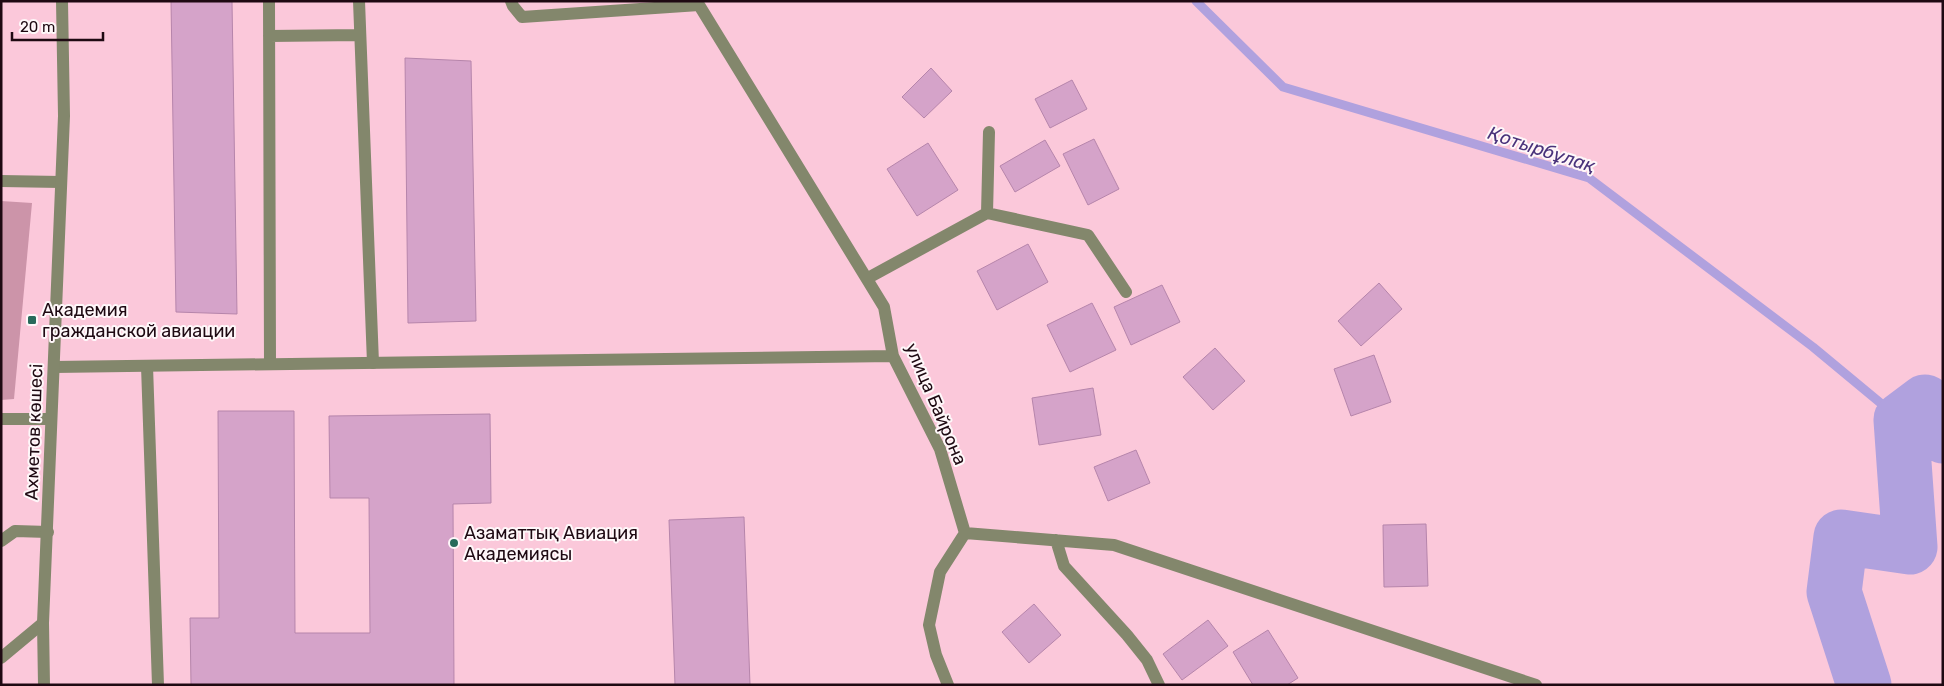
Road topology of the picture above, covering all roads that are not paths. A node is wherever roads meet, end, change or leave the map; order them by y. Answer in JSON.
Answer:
{"nodes":[{"id":1,"x":62,"y":1,"type":"edge"},
{"id":2,"x":269,"y":1,"type":"edge"},
{"id":3,"x":359,"y":1,"type":"edge"},
{"id":4,"x":511,"y":1,"type":"edge"},
{"id":5,"x":697,"y":3,"type":"edge"},
{"id":6,"x":360,"y":35,"type":"junction"},
{"id":7,"x":269,"y":36,"type":"junction"},
{"id":8,"x":989,"y":132,"type":"dead end"},
{"id":9,"x":1,"y":181,"type":"edge"},
{"id":10,"x":61,"y":182,"type":"junction"},
{"id":11,"x":987,"y":213,"type":"junction"},
{"id":12,"x":868,"y":278,"type":"junction"},
{"id":13,"x":1126,"y":292,"type":"dead end"},
{"id":14,"x":893,"y":356,"type":"junction"},
{"id":15,"x":372,"y":363,"type":"junction"},
{"id":16,"x":270,"y":364,"type":"junction"},
{"id":17,"x":147,"y":366,"type":"junction"},
{"id":18,"x":54,"y":367,"type":"junction"},
{"id":19,"x":1,"y":419,"type":"edge"},
{"id":20,"x":50,"y":419,"type":"junction"},
{"id":21,"x":48,"y":532,"type":"junction"},
{"id":22,"x":965,"y":533,"type":"junction"},
{"id":23,"x":1056,"y":540,"type":"junction"},
{"id":24,"x":1,"y":541,"type":"edge"},
{"id":25,"x":43,"y":623,"type":"junction"},
{"id":26,"x":1,"y":658,"type":"edge"},
{"id":27,"x":44,"y":685,"type":"edge"},
{"id":28,"x":158,"y":685,"type":"edge"},
{"id":29,"x":948,"y":685,"type":"edge"},
{"id":30,"x":1159,"y":685,"type":"edge"},
{"id":31,"x":1536,"y":685,"type":"edge"}],
"edges":[{"from":1,"to":10,"type":"street","name":"Ахметов көшесі"},
{"from":2,"to":7,"type":"street"},
{"from":3,"to":6,"type":"street"},
{"from":4,"to":5,"type":"street"},
{"from":5,"to":12,"type":"street","name":"улица Байрона"},
{"from":6,"to":7,"type":"street"},
{"from":6,"to":15,"type":"street"},
{"from":7,"to":16,"type":"street"},
{"from":8,"to":11,"type":"street"},
{"from":9,"to":10,"type":"street"},
{"from":10,"to":18,"type":"street","name":"Ахметов көшесі"},
{"from":11,"to":12,"type":"street"},
{"from":11,"to":13,"type":"street"},
{"from":12,"to":14,"type":"street","name":"улица Байрона"},
{"from":14,"to":15,"type":"street"},
{"from":14,"to":22,"type":"street","name":"улица Байрона"},
{"from":15,"to":16,"type":"street"},
{"from":16,"to":17,"type":"street"},
{"from":17,"to":18,"type":"street"},
{"from":17,"to":28,"type":"street"},
{"from":18,"to":20,"type":"street","name":"Ахметов көшесі"},
{"from":19,"to":20,"type":"street"},
{"from":20,"to":21,"type":"street","name":"Ахметов көшесі"},
{"from":21,"to":24,"type":"street"},
{"from":21,"to":25,"type":"street","name":"Ахметов көшесі"},
{"from":22,"to":23,"type":"street"},
{"from":22,"to":29,"type":"street"},
{"from":23,"to":30,"type":"street"},
{"from":23,"to":31,"type":"street"},
{"from":25,"to":26,"type":"street"},
{"from":25,"to":27,"type":"street","name":"Ахметов көшесі"}]}
